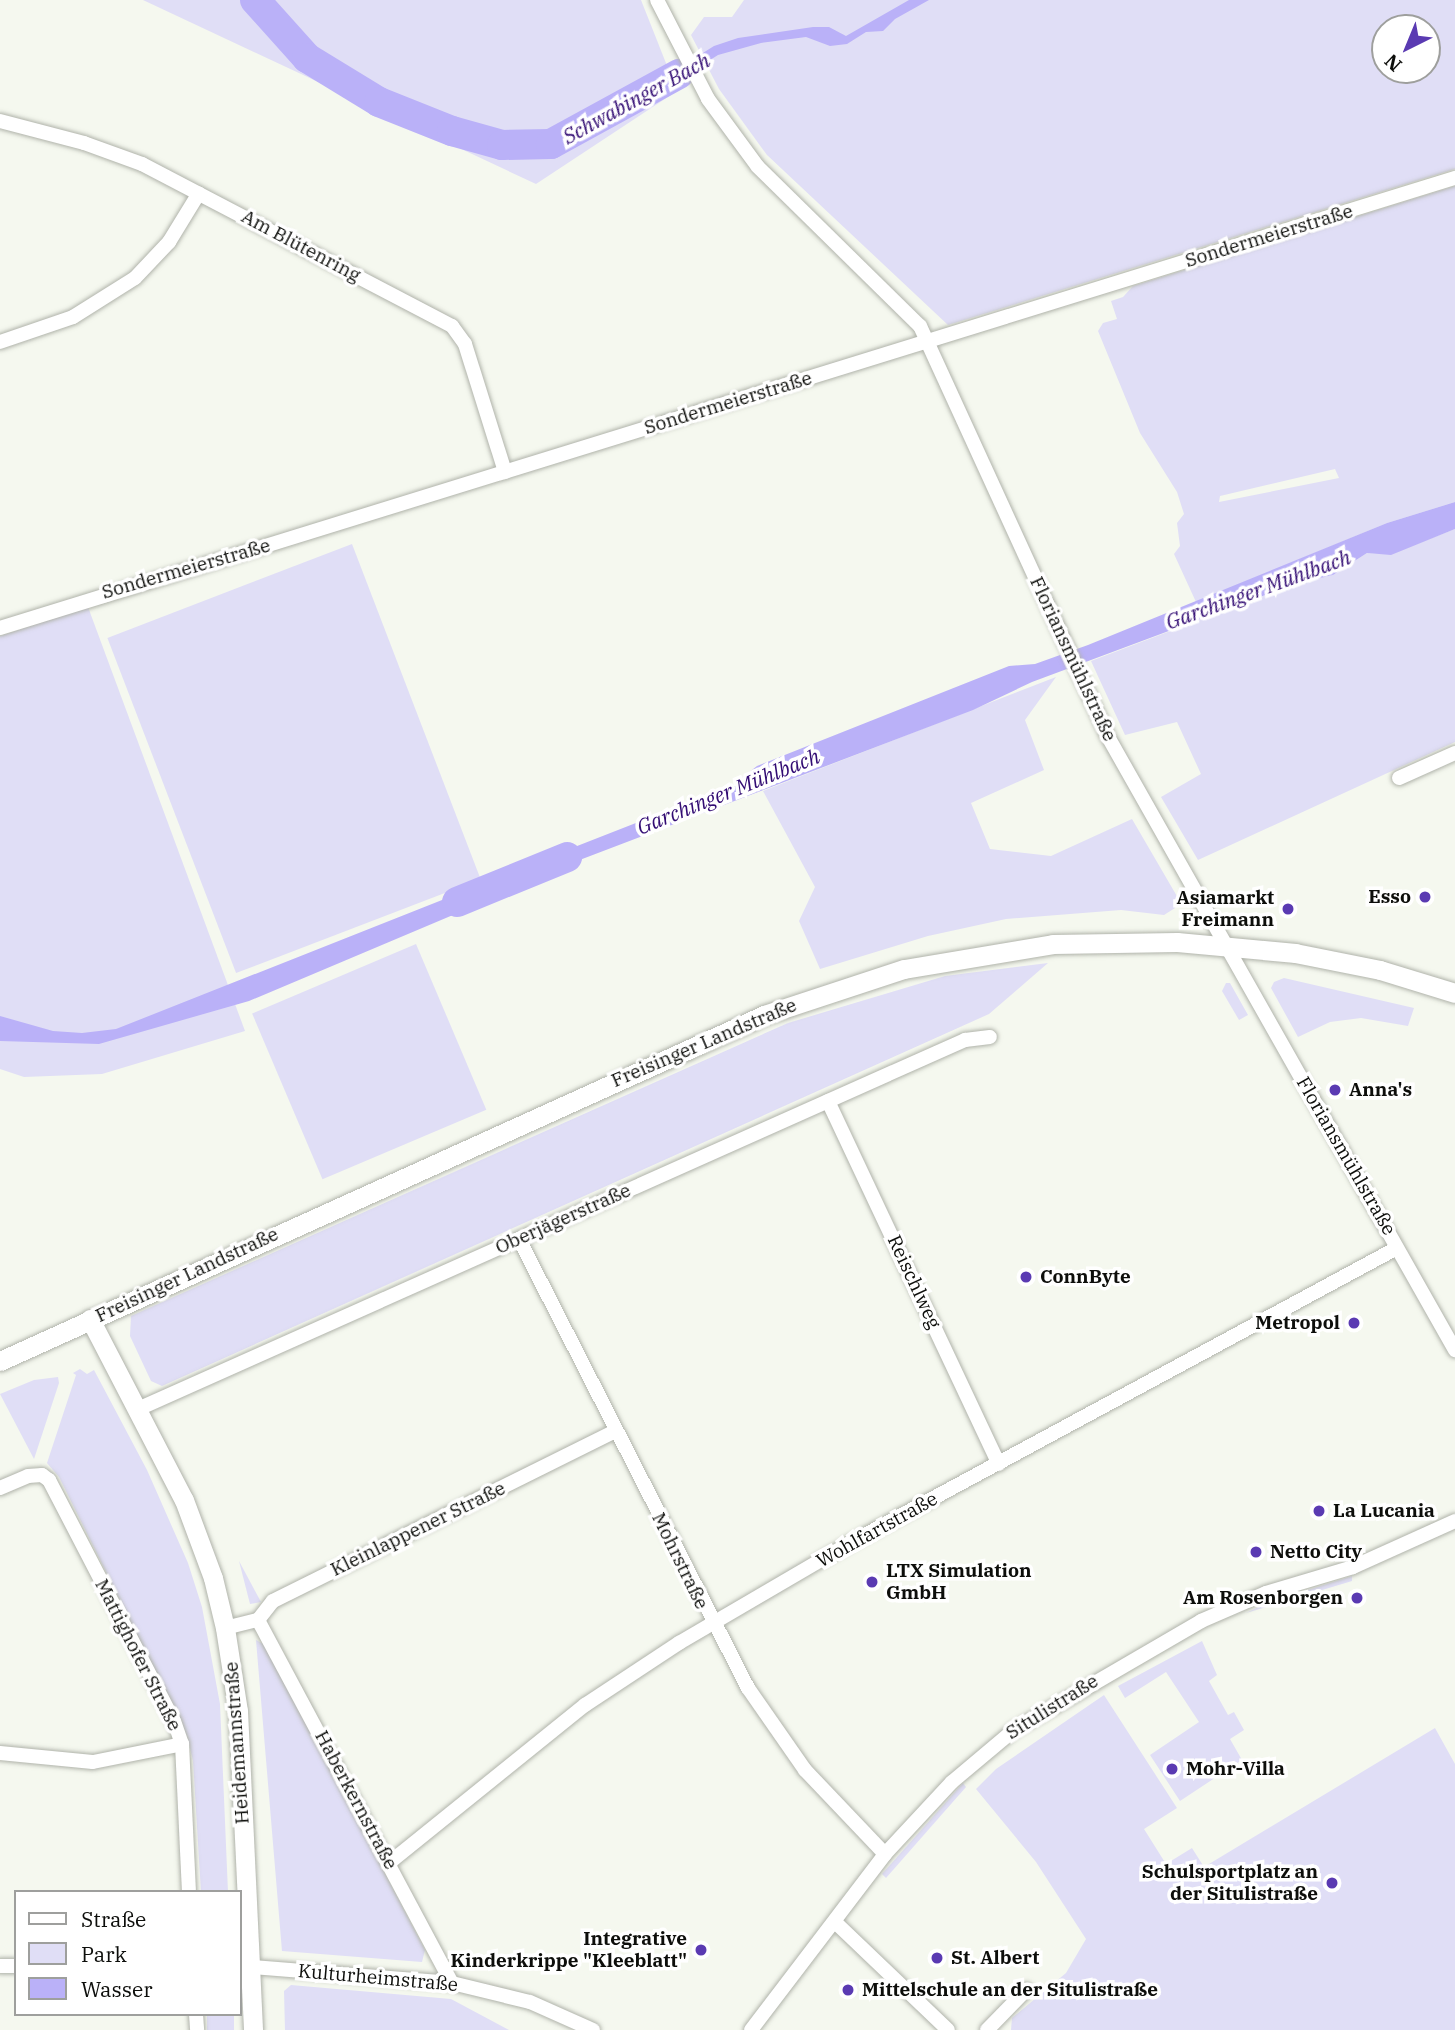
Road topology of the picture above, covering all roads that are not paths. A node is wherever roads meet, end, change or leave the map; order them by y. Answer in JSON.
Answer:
{"nodes":[{"id":1,"x":657,"y":0,"type":"edge"},
{"id":2,"x":0,"y":121,"type":"edge"},
{"id":3,"x":1455,"y":178,"type":"edge"},
{"id":4,"x":200,"y":193,"type":"junction"},
{"id":5,"x":0,"y":342,"type":"edge"},
{"id":6,"x":930,"y":342,"type":"junction"},
{"id":7,"x":505,"y":472,"type":"junction"},
{"id":8,"x":0,"y":628,"type":"edge"},
{"id":9,"x":1455,"y":753,"type":"edge"},
{"id":10,"x":1399,"y":778,"type":"dead end"},
{"id":11,"x":1225,"y":945,"type":"junction"},
{"id":12,"x":1455,"y":993,"type":"edge"},
{"id":13,"x":990,"y":1037,"type":"dead end"},
{"id":14,"x":828,"y":1101,"type":"junction"},
{"id":15,"x":519,"y":1239,"type":"junction"},
{"id":16,"x":1398,"y":1248,"type":"junction"},
{"id":17,"x":90,"y":1319,"type":"junction"},
{"id":18,"x":1455,"y":1350,"type":"edge"},
{"id":19,"x":0,"y":1361,"type":"edge"},
{"id":20,"x":138,"y":1409,"type":"junction"},
{"id":21,"x":615,"y":1431,"type":"junction"},
{"id":22,"x":999,"y":1464,"type":"junction"},
{"id":23,"x":0,"y":1488,"type":"edge"},
{"id":24,"x":1455,"y":1521,"type":"edge"},
{"id":25,"x":258,"y":1620,"type":"junction"},
{"id":26,"x":711,"y":1623,"type":"junction"},
{"id":27,"x":225,"y":1628,"type":"junction"},
{"id":28,"x":182,"y":1744,"type":"junction"},
{"id":29,"x":0,"y":1753,"type":"edge"},
{"id":30,"x":885,"y":1854,"type":"junction"},
{"id":31,"x":389,"y":1863,"type":"junction"},
{"id":32,"x":189,"y":1890,"type":"edge"},
{"id":33,"x":835,"y":1922,"type":"junction"},
{"id":34,"x":245,"y":1966,"type":"edge"},
{"id":35,"x":452,"y":1983,"type":"junction"},
{"id":36,"x":1026,"y":1990,"type":"dead end"},
{"id":37,"x":253,"y":2030,"type":"edge"},
{"id":38,"x":593,"y":2030,"type":"edge"},
{"id":39,"x":751,"y":2030,"type":"edge"},
{"id":40,"x":948,"y":2030,"type":"edge"},
{"id":41,"x":987,"y":2030,"type":"edge"}],
"edges":[{"from":1,"to":6,"type":"street","name":"Floriansmühlstraße"},
{"from":2,"to":4,"type":"street","name":"Am Blütenring"},
{"from":3,"to":6,"type":"street","name":"Sondermeierstraße"},
{"from":4,"to":5,"type":"street"},
{"from":4,"to":7,"type":"street","name":"Am Blütenring"},
{"from":6,"to":7,"type":"street","name":"Sondermeierstraße"},
{"from":6,"to":11,"type":"street","name":"Floriansmühlstraße"},
{"from":7,"to":8,"type":"street","name":"Sondermeierstraße"},
{"from":9,"to":10,"type":"street"},
{"from":11,"to":12,"type":"main road","name":"Freisinger Landstraße"},
{"from":11,"to":16,"type":"street","name":"Floriansmühlstraße"},
{"from":11,"to":17,"type":"main road","name":"Freisinger Landstraße"},
{"from":13,"to":14,"type":"street","name":"Oberjägerstraße"},
{"from":14,"to":15,"type":"street","name":"Oberjägerstraße"},
{"from":14,"to":22,"type":"street","name":"Reischlweg"},
{"from":15,"to":20,"type":"street","name":"Oberjägerstraße"},
{"from":15,"to":21,"type":"street","name":"Mohrstraße"},
{"from":16,"to":18,"type":"street","name":"Floriansmühlstraße"},
{"from":16,"to":22,"type":"street","name":"Wohlfartstraße"},
{"from":17,"to":19,"type":"main road","name":"Freisinger Landstraße"},
{"from":17,"to":20,"type":"main road","name":"Heidemannstraße"},
{"from":20,"to":27,"type":"main road","name":"Heidemannstraße"},
{"from":21,"to":25,"type":"street","name":"Kleinlappener Straße"},
{"from":21,"to":26,"type":"street","name":"Mohrstraße"},
{"from":22,"to":26,"type":"street","name":"Wohlfartstraße"},
{"from":23,"to":28,"type":"street","name":"Mattighofer Straße"},
{"from":24,"to":30,"type":"street","name":"Situlistraße"},
{"from":25,"to":27,"type":"street","name":"Kleinlappener Straße"},
{"from":25,"to":31,"type":"street","name":"Haberkernstraße"},
{"from":26,"to":30,"type":"street","name":"Mohrstraße"},
{"from":26,"to":31,"type":"street","name":"Wohlfartstraße"},
{"from":27,"to":34,"type":"main road","name":"Heidemannstraße"},
{"from":28,"to":29,"type":"street"},
{"from":28,"to":32,"type":"street","name":"Mattighofer Straße"},
{"from":30,"to":33,"type":"street","name":"Situlistraße"},
{"from":31,"to":35,"type":"street","name":"Haberkernstraße"},
{"from":33,"to":39,"type":"street","name":"Situlistraße"},
{"from":33,"to":40,"type":"street"},
{"from":34,"to":35,"type":"street","name":"Kulturheimstraße"},
{"from":34,"to":37,"type":"main road","name":"Heidemannstraße"},
{"from":35,"to":38,"type":"street","name":"Kulturheimstraße"},
{"from":36,"to":41,"type":"street"}]}
